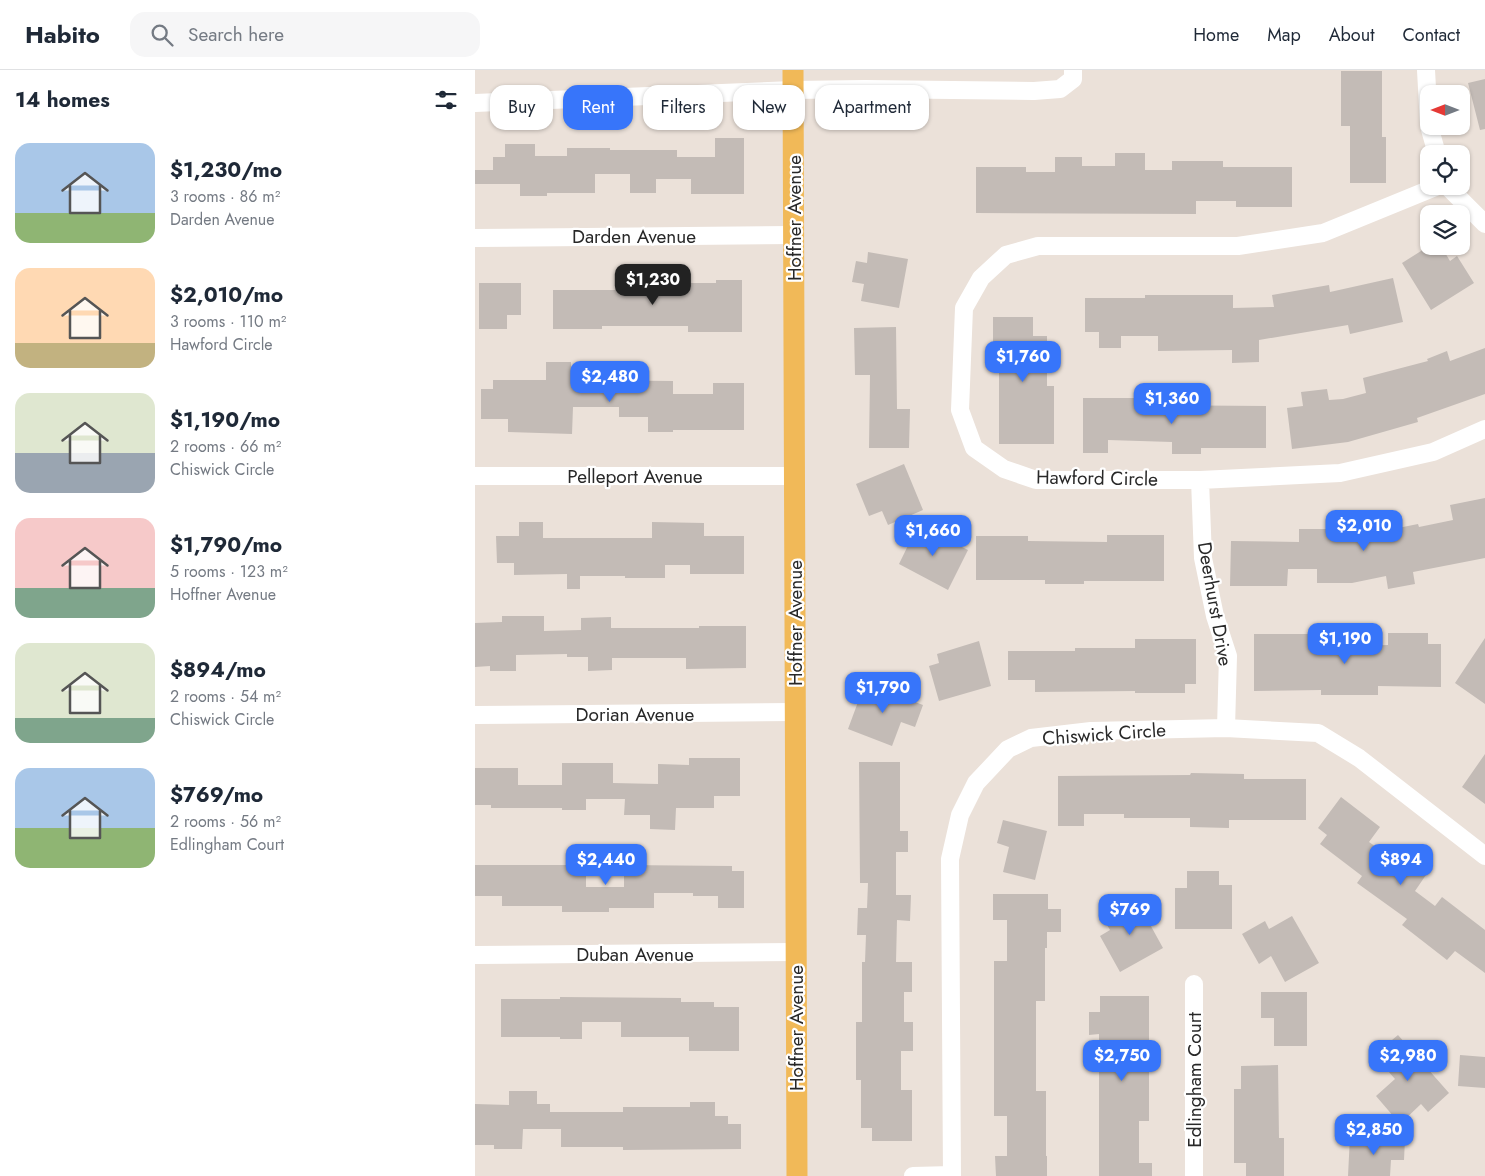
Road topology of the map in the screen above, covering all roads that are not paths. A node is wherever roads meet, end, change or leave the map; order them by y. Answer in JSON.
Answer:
{"nodes":[{"id":1,"x":1073,"y":70,"type":"edge"},
{"id":2,"x":1426,"y":70,"type":"edge"},
{"id":3,"x":793,"y":80,"type":"edge"},
{"id":4,"x":1427,"y":85,"type":"edge"},
{"id":5,"x":475,"y":103,"type":"edge"},
{"id":6,"x":1420,"y":194,"type":"edge"},
{"id":7,"x":1456,"y":195,"type":"edge"},
{"id":8,"x":1485,"y":224,"type":"edge"},
{"id":9,"x":794,"y":235,"type":"junction"},
{"id":10,"x":475,"y":238,"type":"edge"},
{"id":11,"x":1485,"y":429,"type":"edge"},
{"id":12,"x":475,"y":476,"type":"edge"},
{"id":13,"x":795,"y":476,"type":"junction"},
{"id":14,"x":1200,"y":480,"type":"junction"},
{"id":15,"x":794,"y":712,"type":"junction"},
{"id":16,"x":475,"y":715,"type":"edge"},
{"id":17,"x":1226,"y":728,"type":"junction"},
{"id":18,"x":1485,"y":856,"type":"edge"},
{"id":19,"x":795,"y":952,"type":"junction"},
{"id":20,"x":475,"y":955,"type":"edge"},
{"id":21,"x":1194,"y":984,"type":"dead end"},
{"id":22,"x":797,"y":1176,"type":"edge"},
{"id":23,"x":913,"y":1176,"type":"edge"},
{"id":24,"x":952,"y":1176,"type":"edge"},
{"id":25,"x":1195,"y":1176,"type":"edge"}],
"edges":[{"from":1,"to":3,"type":"street"},
{"from":2,"to":4,"type":"street"},
{"from":3,"to":5,"type":"street"},
{"from":3,"to":9,"type":"main road","name":"Hoffner Avenue"},
{"from":6,"to":14,"type":"street","name":"Hawford Circle"},
{"from":7,"to":8,"type":"street"},
{"from":9,"to":10,"type":"street","name":"Darden Avenue"},
{"from":9,"to":13,"type":"main road","name":"Hoffner Avenue"},
{"from":11,"to":14,"type":"street","name":"Hawford Circle"},
{"from":12,"to":13,"type":"street","name":"Pelleport Avenue"},
{"from":13,"to":15,"type":"main road","name":"Hoffner Avenue"},
{"from":14,"to":17,"type":"street","name":"Deerhurst Drive"},
{"from":15,"to":16,"type":"street","name":"Dorian Avenue"},
{"from":15,"to":19,"type":"main road","name":"Hoffner Avenue"},
{"from":17,"to":18,"type":"street","name":"Chiswick Circle"},
{"from":17,"to":24,"type":"street","name":"Chiswick Circle"},
{"from":19,"to":20,"type":"street","name":"Duban Avenue"},
{"from":19,"to":22,"type":"main road","name":"Hoffner Avenue"},
{"from":21,"to":25,"type":"street","name":"Edlingham Court"},
{"from":23,"to":24,"type":"street"}]}
